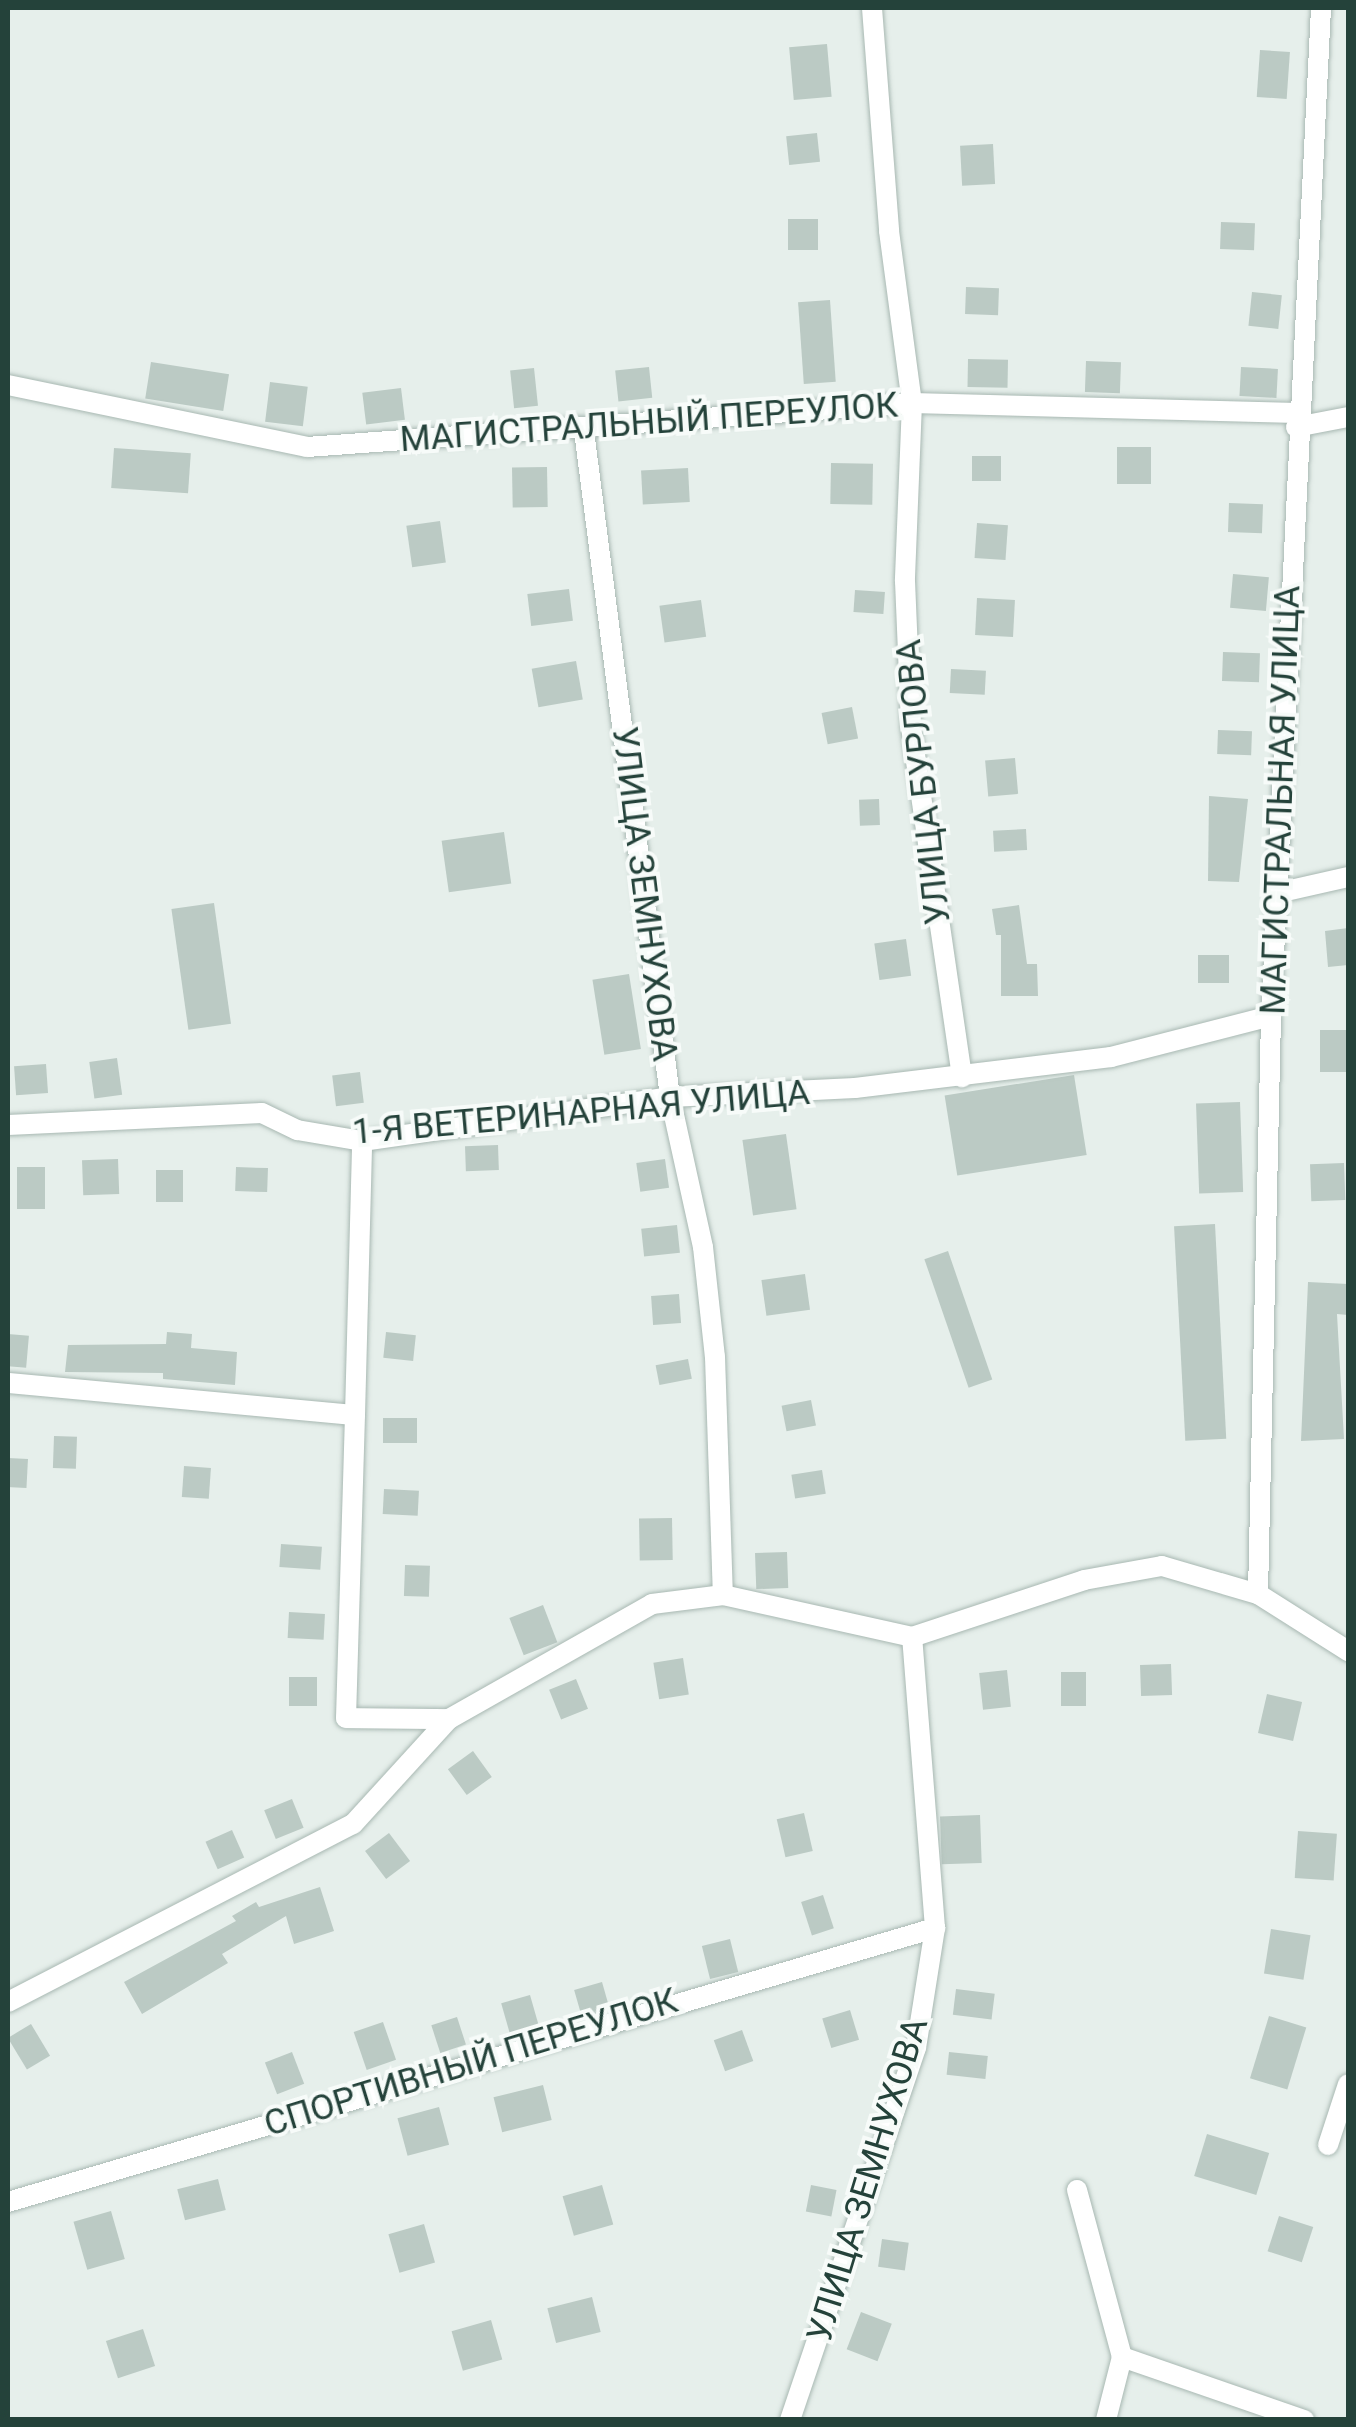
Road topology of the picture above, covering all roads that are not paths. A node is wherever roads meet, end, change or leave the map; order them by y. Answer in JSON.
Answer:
{"nodes":[{"id":1,"x":872,"y":8,"type":"edge"},
{"id":2,"x":1321,"y":8,"type":"edge"},
{"id":3,"x":8,"y":385,"type":"edge"},
{"id":4,"x":912,"y":403,"type":"junction"},
{"id":5,"x":1348,"y":418,"type":"edge"},
{"id":6,"x":1297,"y":420,"type":"junction"},
{"id":7,"x":584,"y":431,"type":"junction"},
{"id":8,"x":1348,"y":876,"type":"edge"},
{"id":9,"x":1276,"y":893,"type":"junction"},
{"id":10,"x":1272,"y":1016,"type":"junction"},
{"id":11,"x":962,"y":1077,"type":"junction"},
{"id":12,"x":670,"y":1098,"type":"junction"},
{"id":13,"x":8,"y":1125,"type":"edge"},
{"id":14,"x":362,"y":1140,"type":"junction"},
{"id":15,"x":8,"y":1384,"type":"edge"},
{"id":16,"x":355,"y":1415,"type":"junction"},
{"id":17,"x":1258,"y":1594,"type":"junction"},
{"id":18,"x":723,"y":1595,"type":"junction"},
{"id":19,"x":912,"y":1637,"type":"junction"},
{"id":20,"x":1348,"y":1651,"type":"edge"},
{"id":21,"x":449,"y":1719,"type":"junction"},
{"id":22,"x":935,"y":1928,"type":"junction"},
{"id":23,"x":8,"y":2002,"type":"edge"},
{"id":24,"x":1348,"y":2084,"type":"edge"},
{"id":25,"x":1328,"y":2145,"type":"dead end"},
{"id":26,"x":1078,"y":2190,"type":"dead end"},
{"id":27,"x":8,"y":2202,"type":"edge"},
{"id":28,"x":1122,"y":2356,"type":"junction"},
{"id":29,"x":790,"y":2420,"type":"edge"},
{"id":30,"x":1106,"y":2420,"type":"edge"},
{"id":31,"x":1304,"y":2420,"type":"edge"}],
"edges":[{"from":1,"to":4,"type":"street","name":"УЛИЦА БУРЛОВА"},
{"from":2,"to":6,"type":"street","name":"МАГИСТРАЛЬНАЯ УЛИЦА"},
{"from":3,"to":7,"type":"street","name":"МАГИСТРАЛЬНЫЙ ПЕРЕУЛОК"},
{"from":4,"to":6,"type":"street","name":"МАГИСТРАЛЬНЫЙ ПЕРЕУЛОК"},
{"from":4,"to":7,"type":"street","name":"МАГИСТРАЛЬНЫЙ ПЕРЕУЛОК"},
{"from":4,"to":11,"type":"street","name":"УЛИЦА БУРЛОВА"},
{"from":5,"to":6,"type":"street","name":"МАГИСТРАЛЬНЫЙ ПЕРЕУЛОК"},
{"from":6,"to":9,"type":"street","name":"МАГИСТРАЛЬНАЯ УЛИЦА"},
{"from":7,"to":12,"type":"street","name":"УЛИЦА ЗЕМНУХОВА"},
{"from":8,"to":9,"type":"street"},
{"from":9,"to":10,"type":"street","name":"МАГИСТРАЛЬНАЯ УЛИЦА"},
{"from":10,"to":11,"type":"street","name":"1-Я ВЕТЕРИНАРНАЯ УЛИЦА"},
{"from":10,"to":17,"type":"street","name":"МАГИСТРАЛЬНАЯ УЛИЦА"},
{"from":11,"to":12,"type":"street","name":"1-Я ВЕТЕРИНАРНАЯ УЛИЦА"},
{"from":12,"to":14,"type":"street","name":"1-Я ВЕТЕРИНАРНАЯ УЛИЦА"},
{"from":12,"to":18,"type":"street","name":"УЛИЦА ЗЕМНУХОВА"},
{"from":13,"to":14,"type":"street","name":"1-Я ВЕТЕРИНАРНАЯ УЛИЦА"},
{"from":14,"to":16,"type":"street"},
{"from":15,"to":16,"type":"street"},
{"from":16,"to":21,"type":"street"},
{"from":17,"to":19,"type":"street"},
{"from":17,"to":20,"type":"street"},
{"from":18,"to":19,"type":"street"},
{"from":18,"to":21,"type":"street"},
{"from":19,"to":22,"type":"street","name":"УЛИЦА ЗЕМНУХОВА"},
{"from":21,"to":23,"type":"street"},
{"from":22,"to":27,"type":"street","name":"СПОРТИВНЫЙ ПЕРЕУЛОК"},
{"from":22,"to":29,"type":"street","name":"УЛИЦА ЗЕМНУХОВА"},
{"from":24,"to":25,"type":"street"},
{"from":26,"to":28,"type":"street"},
{"from":28,"to":30,"type":"street"},
{"from":28,"to":31,"type":"street"}]}
